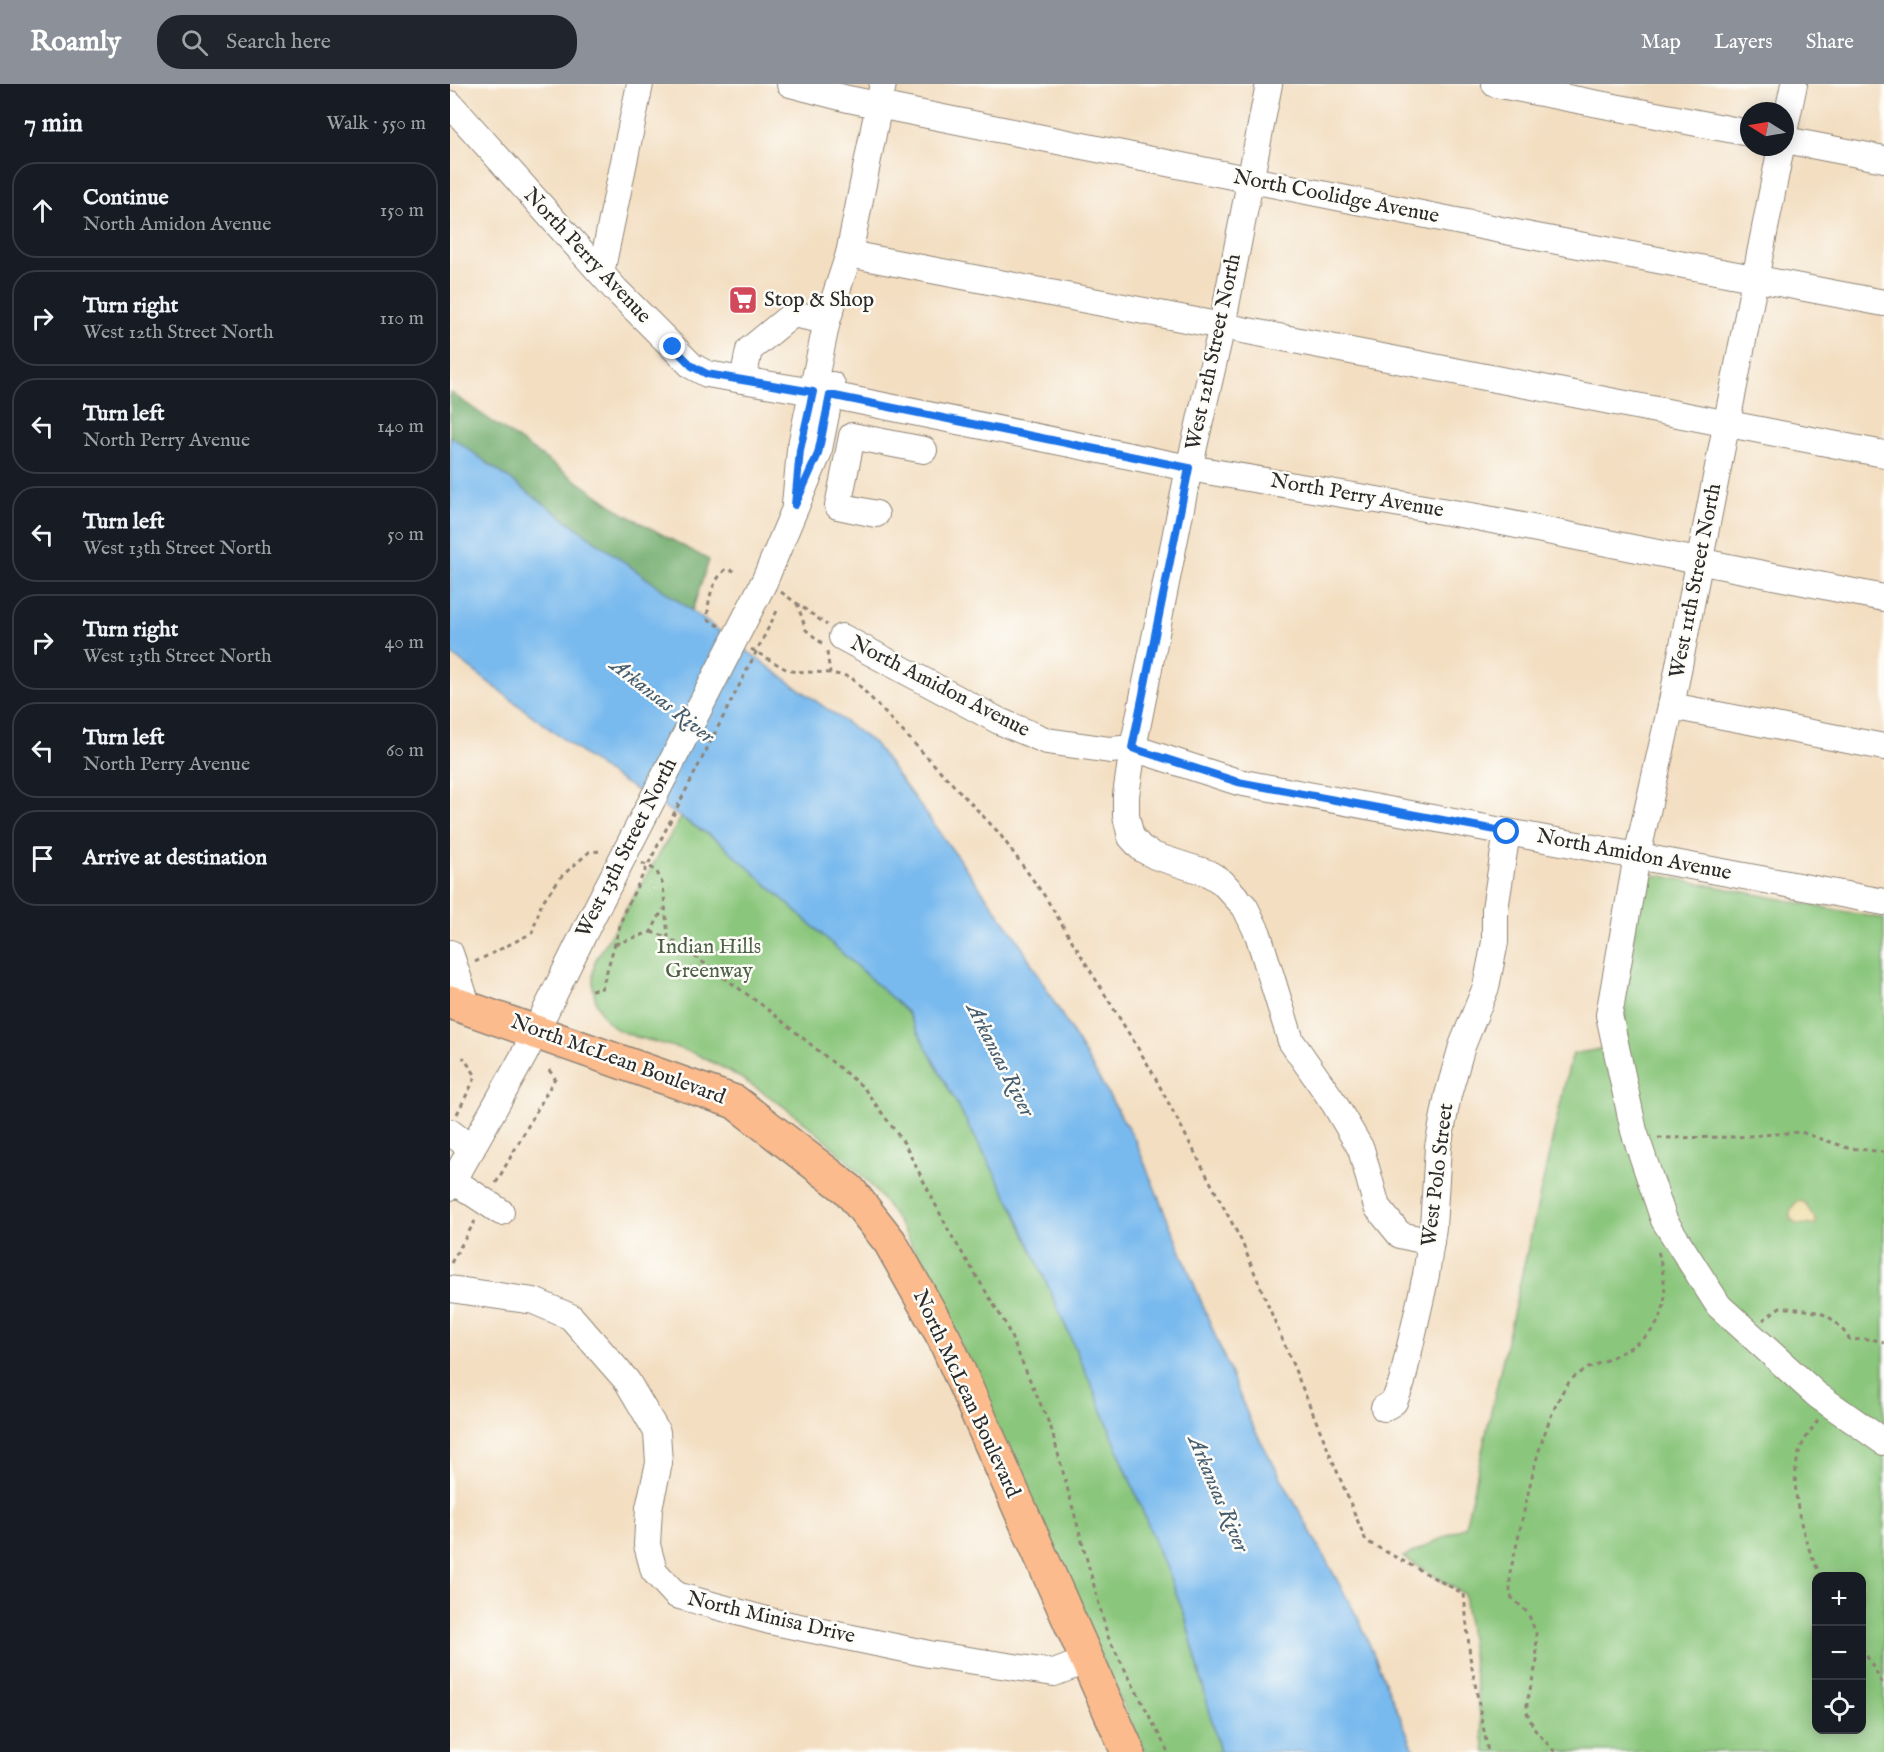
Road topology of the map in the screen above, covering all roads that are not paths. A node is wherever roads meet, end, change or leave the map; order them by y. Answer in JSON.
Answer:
{"nodes":[{"id":1,"x":639,"y":84,"type":"edge"},
{"id":2,"x":790,"y":84,"type":"edge"},
{"id":3,"x":1269,"y":84,"type":"edge"},
{"id":4,"x":1495,"y":84,"type":"edge"},
{"id":5,"x":1794,"y":84,"type":"edge"},
{"id":6,"x":881,"y":94,"type":"edge"},
{"id":7,"x":1790,"y":102,"type":"edge"},
{"id":8,"x":450,"y":104,"type":"edge"},
{"id":9,"x":1740,"y":131,"type":"edge"},
{"id":10,"x":1794,"y":142,"type":"edge"},
{"id":11,"x":1779,"y":156,"type":"edge"},
{"id":12,"x":1884,"y":159,"type":"edge"},
{"id":13,"x":1250,"y":180,"type":"junction"},
{"id":14,"x":849,"y":254,"type":"junction"},
{"id":15,"x":601,"y":273,"type":"junction"},
{"id":16,"x":1755,"y":278,"type":"junction"},
{"id":17,"x":1884,"y":303,"type":"edge"},
{"id":18,"x":827,"y":321,"type":"junction"},
{"id":19,"x":1222,"y":326,"type":"junction"},
{"id":20,"x":743,"y":380,"type":"junction"},
{"id":21,"x":821,"y":393,"type":"junction"},
{"id":22,"x":1727,"y":423,"type":"junction"},
{"id":23,"x":924,"y":450,"type":"dead end"},
{"id":24,"x":1884,"y":453,"type":"edge"},
{"id":25,"x":1189,"y":468,"type":"junction"},
{"id":26,"x":876,"y":514,"type":"dead end"},
{"id":27,"x":1700,"y":561,"type":"junction"},
{"id":28,"x":1884,"y":598,"type":"edge"},
{"id":29,"x":842,"y":638,"type":"road end"},
{"id":30,"x":1671,"y":706,"type":"junction"},
{"id":31,"x":1884,"y":747,"type":"edge"},
{"id":32,"x":1132,"y":748,"type":"junction"},
{"id":33,"x":1507,"y":832,"type":"junction"},
{"id":34,"x":1637,"y":856,"type":"junction"},
{"id":35,"x":1884,"y":902,"type":"edge"},
{"id":36,"x":450,"y":953,"type":"edge"},
{"id":37,"x":459,"y":1004,"type":"edge"},
{"id":38,"x":536,"y":1031,"type":"junction"},
{"id":39,"x":452,"y":1125,"type":"edge"},
{"id":40,"x":472,"y":1149,"type":"junction"},
{"id":41,"x":452,"y":1184,"type":"edge"},
{"id":42,"x":493,"y":1207,"type":"road end"},
{"id":43,"x":1431,"y":1242,"type":"junction"},
{"id":44,"x":450,"y":1288,"type":"edge"},
{"id":45,"x":1384,"y":1408,"type":"dead end"},
{"id":46,"x":1884,"y":1442,"type":"edge"},
{"id":47,"x":1088,"y":1660,"type":"junction"},
{"id":48,"x":1128,"y":1752,"type":"edge"}],
"edges":[{"from":1,"to":15,"type":"street"},
{"from":2,"to":6,"type":"street","name":"North Coolidge Avenue"},
{"from":3,"to":13,"type":"street","name":"West 12th Street North"},
{"from":4,"to":9,"type":"street"},
{"from":5,"to":7,"type":"street"},
{"from":6,"to":13,"type":"street","name":"North Coolidge Avenue"},
{"from":6,"to":14,"type":"street","name":"West 13th Street North"},
{"from":8,"to":15,"type":"street","name":"North Perry Avenue"},
{"from":10,"to":12,"type":"street"},
{"from":11,"to":16,"type":"street","name":"West 11th Street North"},
{"from":13,"to":16,"type":"street","name":"North Coolidge Avenue"},
{"from":13,"to":19,"type":"street","name":"West 12th Street North"},
{"from":14,"to":18,"type":"street","name":"West 13th Street North"},
{"from":14,"to":19,"type":"street"},
{"from":14,"to":21,"type":"street","name":"West 13th Street North"},
{"from":15,"to":20,"type":"street","name":"North Perry Avenue"},
{"from":16,"to":17,"type":"street","name":"North Coolidge Avenue"},
{"from":16,"to":22,"type":"street","name":"West 11th Street North"},
{"from":18,"to":20,"type":"street"},
{"from":18,"to":21,"type":"street","name":"West 13th Street North"},
{"from":19,"to":22,"type":"street"},
{"from":19,"to":25,"type":"street","name":"West 12th Street North"},
{"from":20,"to":21,"type":"street","name":"North Perry Avenue"},
{"from":21,"to":25,"type":"street","name":"North Perry Avenue"},
{"from":21,"to":38,"type":"street","name":"West 13th Street North","bridge":true},
{"from":22,"to":24,"type":"street"},
{"from":22,"to":27,"type":"street","name":"West 11th Street North"},
{"from":23,"to":26,"type":"street"},
{"from":25,"to":27,"type":"street","name":"North Perry Avenue"},
{"from":25,"to":32,"type":"street","name":"West 12th Street North"},
{"from":27,"to":28,"type":"street","name":"North Perry Avenue"},
{"from":27,"to":30,"type":"street","name":"West 11th Street North"},
{"from":29,"to":32,"type":"street","name":"North Amidon Avenue"},
{"from":30,"to":31,"type":"street"},
{"from":30,"to":34,"type":"street","name":"West 11th Street North"},
{"from":32,"to":33,"type":"street","name":"North Amidon Avenue"},
{"from":32,"to":43,"type":"street","name":"West 12th Street North"},
{"from":33,"to":34,"type":"street","name":"North Amidon Avenue"},
{"from":33,"to":43,"type":"street","name":"West Polo Street"},
{"from":34,"to":35,"type":"street","name":"North Amidon Avenue"},
{"from":34,"to":46,"type":"street","name":"West 11th Street North"},
{"from":36,"to":37,"type":"street"},
{"from":37,"to":38,"type":"main road","name":"North McLean Boulevard"},
{"from":38,"to":40,"type":"street","name":"West 13th Street North"},
{"from":38,"to":47,"type":"main road","name":"North McLean Boulevard"},
{"from":39,"to":40,"type":"street"},
{"from":40,"to":41,"type":"street","name":"West 13th Street North"},
{"from":41,"to":42,"type":"street"},
{"from":43,"to":45,"type":"street","name":"West Polo Street"},
{"from":44,"to":47,"type":"street","name":"North Minisa Drive"},
{"from":47,"to":48,"type":"main road","name":"North McLean Boulevard"}]}
